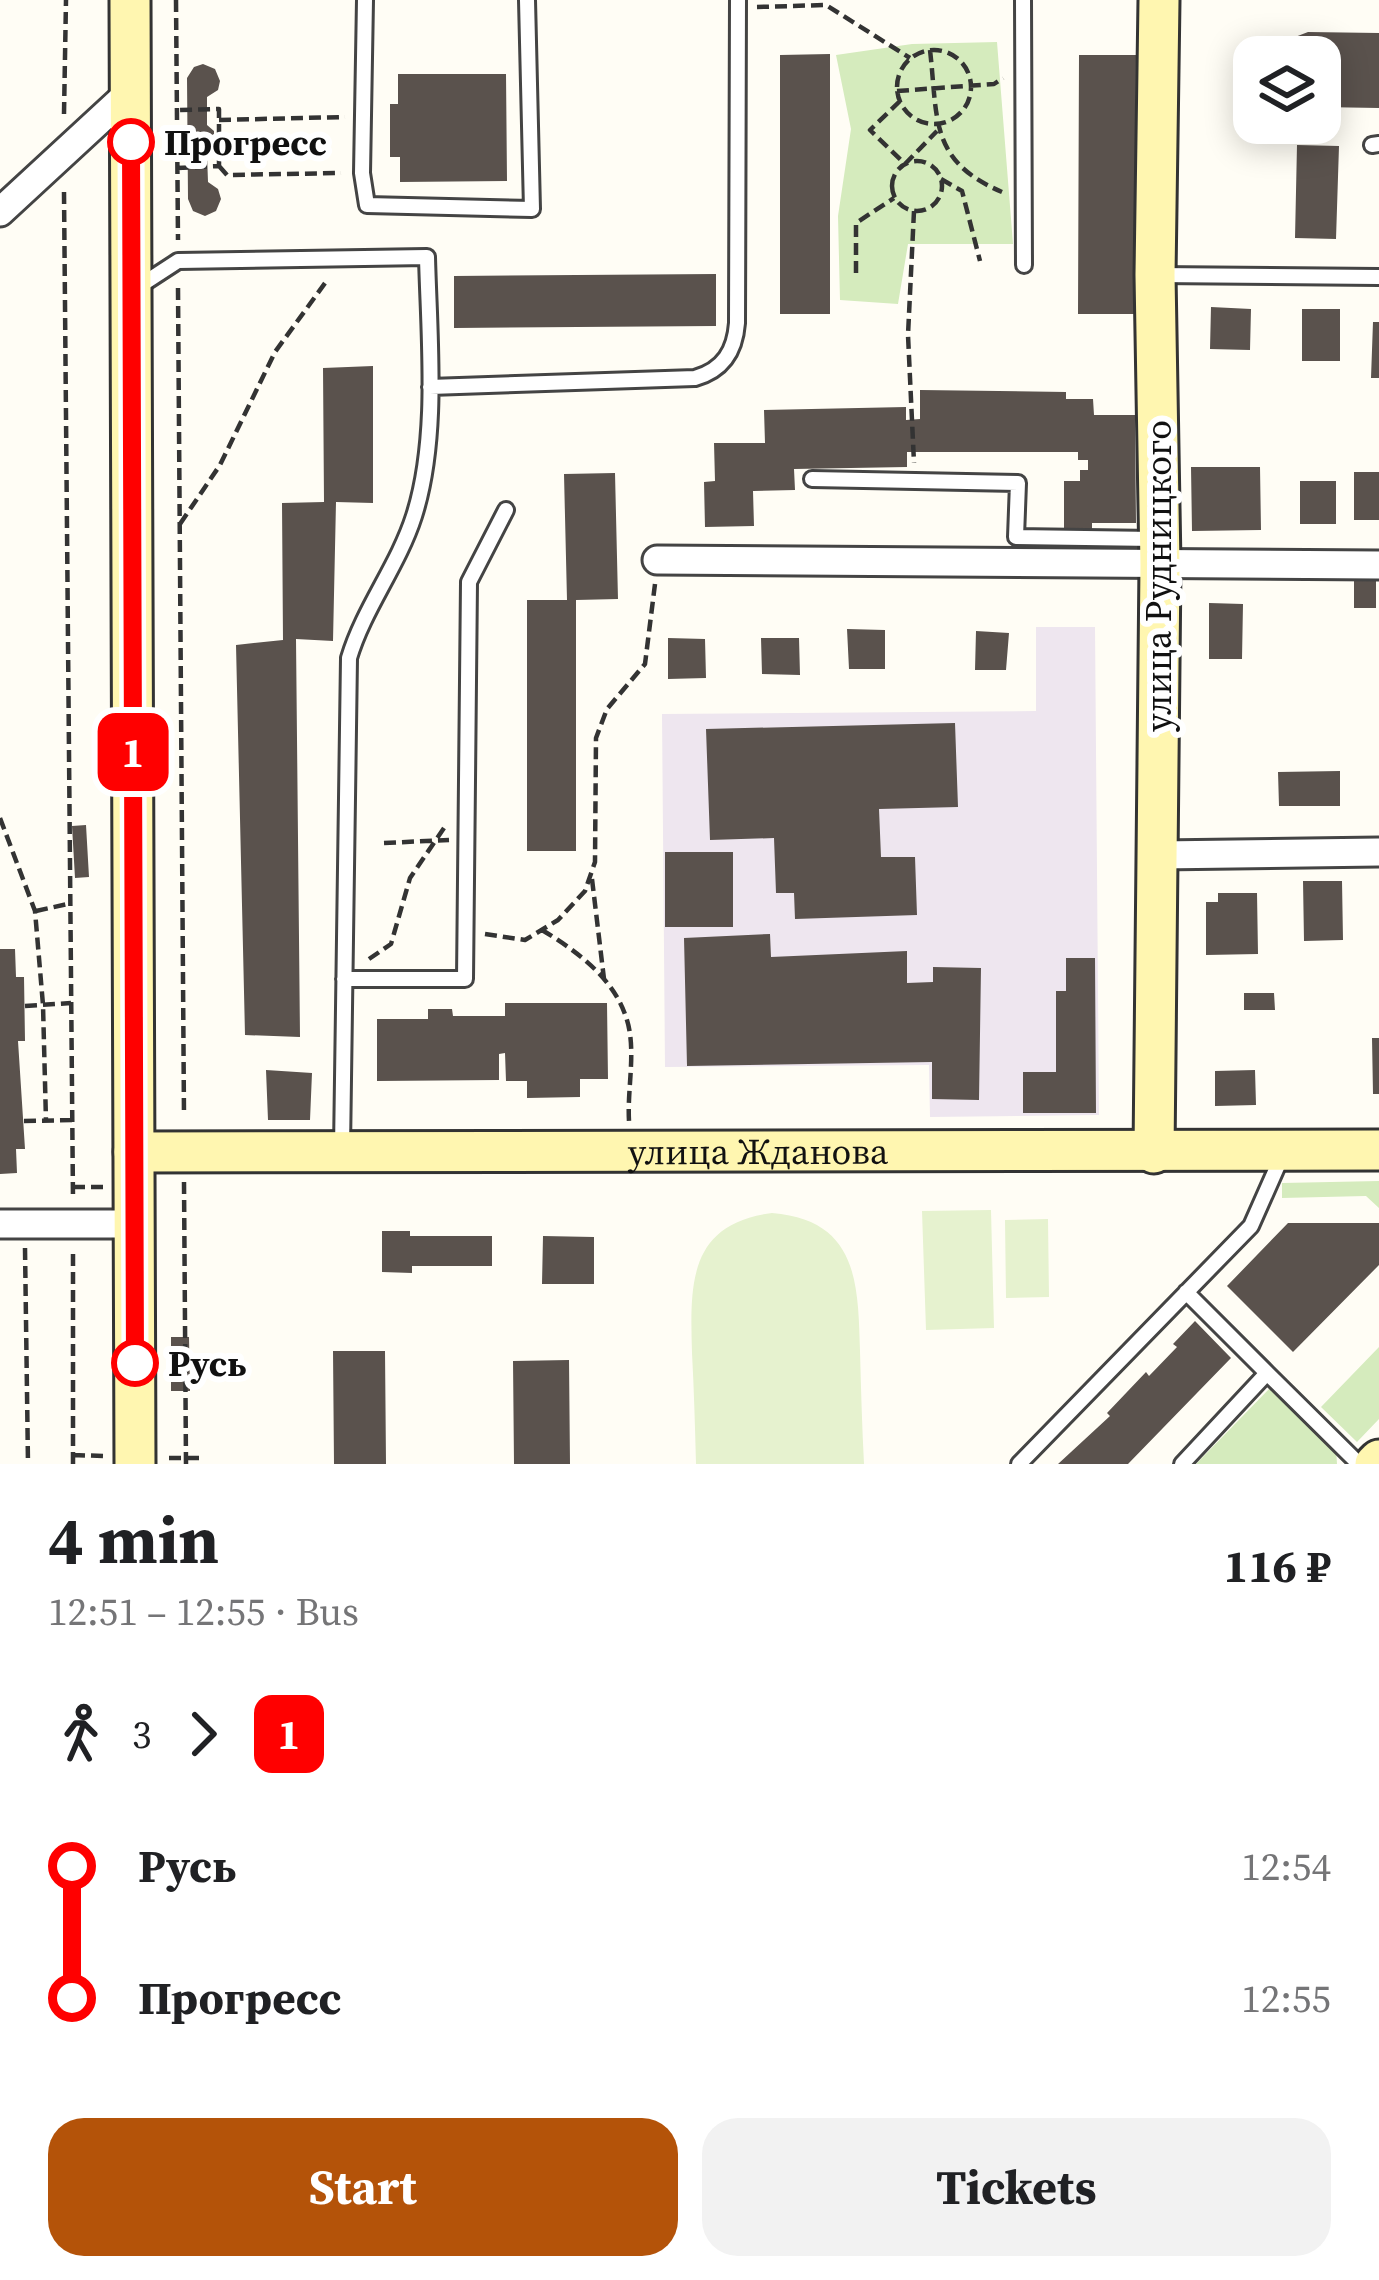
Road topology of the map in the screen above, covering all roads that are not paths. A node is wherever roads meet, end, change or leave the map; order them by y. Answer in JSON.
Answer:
{"nodes":[{"id":1,"x":130,"y":0,"type":"edge"},
{"id":2,"x":365,"y":0,"type":"edge"},
{"id":3,"x":527,"y":0,"type":"edge"},
{"id":4,"x":1023,"y":0,"type":"edge"},
{"id":5,"x":1160,"y":0,"type":"edge"},
{"id":6,"x":738,"y":3,"type":"edge"},
{"id":7,"x":131,"y":91,"type":"junction"},
{"id":8,"x":0,"y":212,"type":"edge"},
{"id":9,"x":1024,"y":265,"type":"dead end"},
{"id":10,"x":1155,"y":275,"type":"junction"},
{"id":11,"x":1379,"y":277,"type":"edge"},
{"id":12,"x":131,"y":292,"type":"junction"},
{"id":13,"x":430,"y":387,"type":"junction"},
{"id":14,"x":812,"y":479,"type":"dead end"},
{"id":15,"x":506,"y":510,"type":"dead end"},
{"id":16,"x":1160,"y":552,"type":"junction"},
{"id":17,"x":657,"y":560,"type":"road end"},
{"id":18,"x":1379,"y":565,"type":"edge"},
{"id":19,"x":1379,"y":852,"type":"edge"},
{"id":20,"x":1159,"y":855,"type":"junction"},
{"id":21,"x":344,"y":979,"type":"junction"},
{"id":22,"x":342,"y":1149,"type":"junction"},
{"id":23,"x":1379,"y":1150,"type":"edge"},
{"id":24,"x":1284,"y":1151,"type":"junction"},
{"id":25,"x":134,"y":1152,"type":"junction"},
{"id":26,"x":1154,"y":1153,"type":"junction"},
{"id":27,"x":12,"y":1224,"type":"edge"},
{"id":28,"x":135,"y":1224,"type":"junction"},
{"id":29,"x":1186,"y":1292,"type":"junction"},
{"id":30,"x":1268,"y":1373,"type":"junction"},
{"id":31,"x":135,"y":1464,"type":"edge"},
{"id":32,"x":1018,"y":1464,"type":"edge"},
{"id":33,"x":1182,"y":1464,"type":"edge"},
{"id":34,"x":1359,"y":1464,"type":"edge"}],
"edges":[{"from":1,"to":7,"type":"street"},
{"from":2,"to":3,"type":"lane"},
{"from":4,"to":9,"type":"lane"},
{"from":5,"to":10,"type":"street","name":"улица Рудницкого"},
{"from":6,"to":13,"type":"lane"},
{"from":7,"to":8,"type":"street"},
{"from":7,"to":12,"type":"street"},
{"from":10,"to":11,"type":"lane"},
{"from":10,"to":16,"type":"street","name":"улица Рудницкого"},
{"from":12,"to":13,"type":"lane"},
{"from":12,"to":25,"type":"street"},
{"from":13,"to":21,"type":"lane"},
{"from":14,"to":16,"type":"lane"},
{"from":15,"to":21,"type":"lane"},
{"from":16,"to":17,"type":"street"},
{"from":16,"to":18,"type":"street"},
{"from":16,"to":20,"type":"street","name":"улица Рудницкого"},
{"from":19,"to":20,"type":"street"},
{"from":20,"to":26,"type":"street","name":"улица Рудницкого"},
{"from":21,"to":22,"type":"lane"},
{"from":22,"to":25,"type":"street","name":"улица Жданова"},
{"from":22,"to":26,"type":"street","name":"улица Жданова"},
{"from":23,"to":24,"type":"street","name":"улица Жданова"},
{"from":24,"to":26,"type":"street","name":"улица Жданова"},
{"from":24,"to":29,"type":"lane"},
{"from":25,"to":28,"type":"street"},
{"from":27,"to":28,"type":"street"},
{"from":28,"to":31,"type":"street"},
{"from":29,"to":30,"type":"lane"},
{"from":29,"to":32,"type":"lane"},
{"from":30,"to":33,"type":"lane"},
{"from":30,"to":34,"type":"lane"}]}
